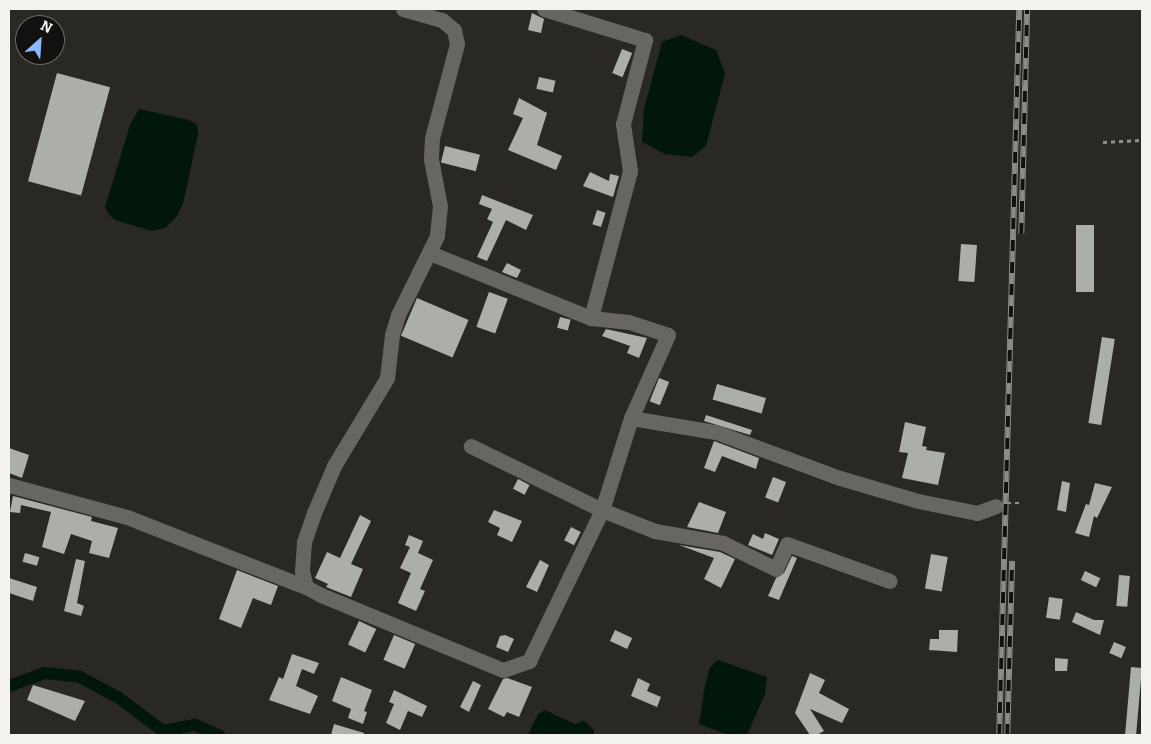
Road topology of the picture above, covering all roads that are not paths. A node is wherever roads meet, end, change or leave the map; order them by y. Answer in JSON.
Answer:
{"nodes":[{"id":1,"x":404,"y":9,"type":"edge"},
{"id":2,"x":544,"y":9,"type":"edge"},
{"id":3,"x":430,"y":253,"type":"junction"},
{"id":4,"x":591,"y":318,"type":"junction"},
{"id":5,"x":632,"y":418,"type":"junction"},
{"id":6,"x":471,"y":446,"type":"dead end"},
{"id":7,"x":9,"y":485,"type":"edge"},
{"id":8,"x":996,"y":506,"type":"dead end"},
{"id":9,"x":602,"y":510,"type":"junction"},
{"id":10,"x":890,"y":581,"type":"dead end"},
{"id":11,"x":306,"y":587,"type":"junction"}],
"edges":[{"from":1,"to":3,"type":"street"},
{"from":2,"to":4,"type":"street"},
{"from":3,"to":4,"type":"street"},
{"from":3,"to":11,"type":"street"},
{"from":4,"to":5,"type":"street"},
{"from":5,"to":8,"type":"street"},
{"from":5,"to":9,"type":"street"},
{"from":6,"to":9,"type":"street"},
{"from":7,"to":11,"type":"street"},
{"from":9,"to":10,"type":"street"},
{"from":9,"to":11,"type":"street"}]}
